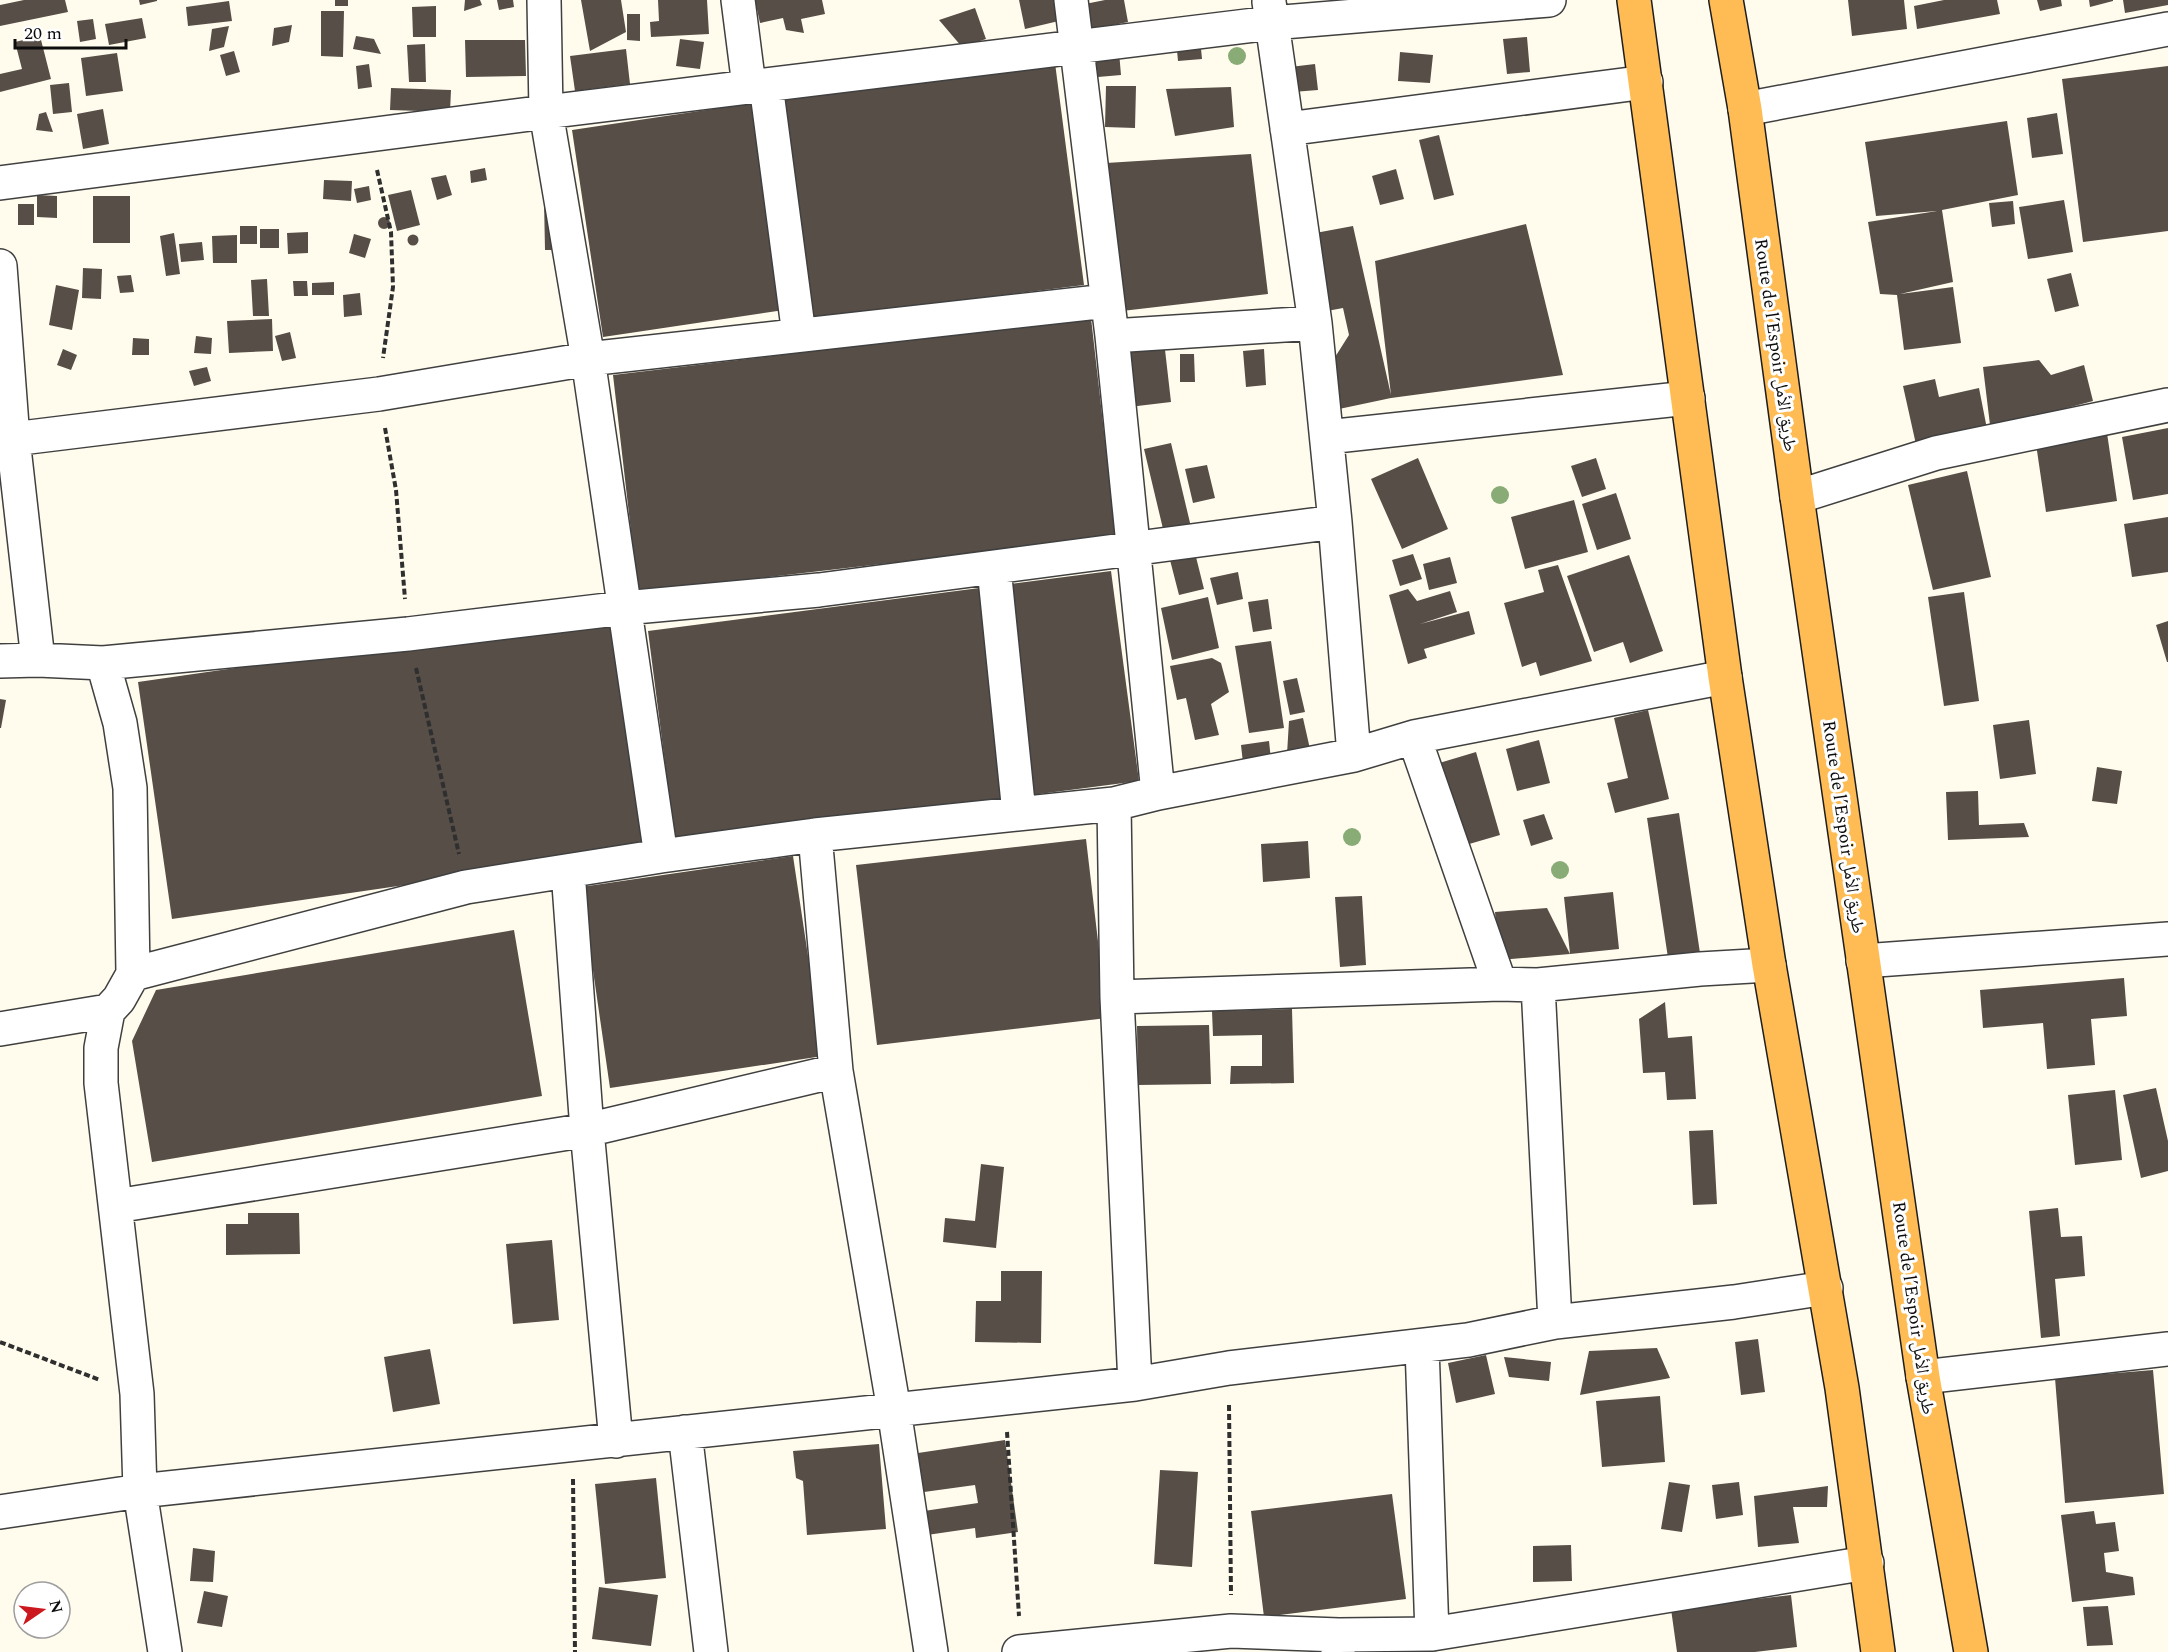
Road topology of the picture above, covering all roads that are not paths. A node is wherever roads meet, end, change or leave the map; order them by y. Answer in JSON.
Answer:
{"nodes":[{"id":1,"x":544,"y":0,"type":"edge"},
{"id":2,"x":738,"y":0,"type":"edge"},
{"id":3,"x":1071,"y":0,"type":"edge"},
{"id":4,"x":1550,"y":0,"type":"edge"},
{"id":5,"x":1634,"y":0,"type":"edge"},
{"id":6,"x":1726,"y":0,"type":"edge"},
{"id":7,"x":1270,"y":11,"type":"edge"},
{"id":8,"x":2168,"y":29,"type":"edge"},
{"id":9,"x":1077,"y":47,"type":"junction"},
{"id":10,"x":1646,"y":82,"type":"junction"},
{"id":11,"x":758,"y":86,"type":"junction"},
{"id":12,"x":1745,"y":109,"type":"junction"},
{"id":13,"x":546,"y":112,"type":"junction"},
{"id":14,"x":1287,"y":129,"type":"junction"},
{"id":15,"x":0,"y":183,"type":"edge"},
{"id":16,"x":0,"y":266,"type":"edge"},
{"id":17,"x":1107,"y":301,"type":"junction"},
{"id":18,"x":1315,"y":323,"type":"junction"},
{"id":19,"x":799,"y":335,"type":"junction"},
{"id":20,"x":1112,"y":336,"type":"junction"},
{"id":21,"x":588,"y":359,"type":"junction"},
{"id":22,"x":1688,"y":398,"type":"junction"},
{"id":23,"x":2168,"y":405,"type":"edge"},
{"id":24,"x":1327,"y":437,"type":"junction"},
{"id":25,"x":13,"y":439,"type":"junction"},
{"id":26,"x":1797,"y":497,"type":"junction"},
{"id":27,"x":1335,"y":522,"type":"junction"},
{"id":28,"x":1132,"y":550,"type":"junction"},
{"id":29,"x":994,"y":568,"type":"junction"},
{"id":30,"x":624,"y":608,"type":"junction"},
{"id":31,"x":38,"y":660,"type":"junction"},
{"id":32,"x":0,"y":661,"type":"edge"},
{"id":33,"x":103,"y":663,"type":"junction"},
{"id":34,"x":1725,"y":677,"type":"junction"},
{"id":35,"x":1414,"y":737,"type":"junction"},
{"id":36,"x":1354,"y":755,"type":"junction"},
{"id":37,"x":1158,"y":793,"type":"junction"},
{"id":38,"x":1114,"y":804,"type":"junction"},
{"id":39,"x":1019,"y":813,"type":"junction"},
{"id":40,"x":814,"y":835,"type":"junction"},
{"id":41,"x":661,"y":856,"type":"junction"},
{"id":42,"x":568,"y":871,"type":"junction"},
{"id":43,"x":2168,"y":939,"type":"edge"},
{"id":44,"x":1863,"y":961,"type":"junction"},
{"id":45,"x":1769,"y":965,"type":"junction"},
{"id":46,"x":133,"y":974,"type":"junction"},
{"id":47,"x":1500,"y":984,"type":"junction"},
{"id":48,"x":1538,"y":985,"type":"junction"},
{"id":49,"x":1117,"y":997,"type":"junction"},
{"id":50,"x":108,"y":1011,"type":"junction"},
{"id":51,"x":0,"y":1029,"type":"edge"},
{"id":52,"x":836,"y":1071,"type":"junction"},
{"id":53,"x":587,"y":1130,"type":"junction"},
{"id":54,"x":116,"y":1206,"type":"junction"},
{"id":55,"x":1826,"y":1288,"type":"junction"},
{"id":56,"x":1555,"y":1322,"type":"junction"},
{"id":57,"x":1422,"y":1346,"type":"junction"},
{"id":58,"x":2168,"y":1349,"type":"edge"},
{"id":59,"x":1923,"y":1377,"type":"junction"},
{"id":60,"x":1135,"y":1384,"type":"junction"},
{"id":61,"x":894,"y":1410,"type":"junction"},
{"id":62,"x":685,"y":1432,"type":"junction"},
{"id":63,"x":616,"y":1441,"type":"junction"},
{"id":64,"x":140,"y":1491,"type":"junction"},
{"id":65,"x":0,"y":1512,"type":"edge"},
{"id":66,"x":1867,"y":1563,"type":"junction"},
{"id":67,"x":1432,"y":1634,"type":"junction"},
{"id":68,"x":1338,"y":1644,"type":"edge"},
{"id":69,"x":165,"y":1652,"type":"edge"},
{"id":70,"x":711,"y":1652,"type":"edge"},
{"id":71,"x":931,"y":1652,"type":"edge"},
{"id":72,"x":1020,"y":1652,"type":"edge"},
{"id":73,"x":1878,"y":1652,"type":"edge"},
{"id":74,"x":1971,"y":1652,"type":"edge"}],
"edges":[{"from":1,"to":13,"type":"street"},
{"from":2,"to":11,"type":"street"},
{"from":3,"to":9,"type":"street"},
{"from":4,"to":7,"type":"street"},
{"from":5,"to":10,"type":"highway"},
{"from":6,"to":12,"type":"highway","name":"Route de l’Espoir طريق الأمل"},
{"from":7,"to":9,"type":"street"},
{"from":7,"to":14,"type":"street"},
{"from":8,"to":12,"type":"street"},
{"from":9,"to":11,"type":"street"},
{"from":9,"to":17,"type":"street"},
{"from":10,"to":14,"type":"street"},
{"from":10,"to":22,"type":"highway"},
{"from":11,"to":13,"type":"street"},
{"from":11,"to":19,"type":"street"},
{"from":12,"to":26,"type":"highway","name":"Route de l’Espoir طريق الأمل"},
{"from":13,"to":15,"type":"street"},
{"from":13,"to":21,"type":"street"},
{"from":14,"to":18,"type":"street"},
{"from":16,"to":25,"type":"street"},
{"from":17,"to":19,"type":"street"},
{"from":17,"to":20,"type":"street"},
{"from":18,"to":20,"type":"street"},
{"from":18,"to":24,"type":"street"},
{"from":19,"to":21,"type":"street"},
{"from":20,"to":28,"type":"street"},
{"from":21,"to":25,"type":"street"},
{"from":21,"to":30,"type":"street"},
{"from":22,"to":24,"type":"street"},
{"from":22,"to":34,"type":"highway"},
{"from":23,"to":26,"type":"street"},
{"from":24,"to":27,"type":"street"},
{"from":25,"to":31,"type":"street"},
{"from":26,"to":44,"type":"highway","name":"Route de l’Espoir طريق الأمل"},
{"from":27,"to":28,"type":"street"},
{"from":27,"to":36,"type":"street"},
{"from":28,"to":29,"type":"street"},
{"from":28,"to":37,"type":"street"},
{"from":29,"to":30,"type":"street"},
{"from":29,"to":39,"type":"street"},
{"from":30,"to":33,"type":"street"},
{"from":30,"to":41,"type":"street"},
{"from":31,"to":32,"type":"street"},
{"from":31,"to":33,"type":"street"},
{"from":33,"to":46,"type":"street"},
{"from":34,"to":35,"type":"street"},
{"from":34,"to":45,"type":"highway"},
{"from":35,"to":36,"type":"street"},
{"from":35,"to":47,"type":"street"},
{"from":36,"to":37,"type":"street"},
{"from":37,"to":38,"type":"street"},
{"from":38,"to":39,"type":"street"},
{"from":38,"to":49,"type":"street"},
{"from":39,"to":40,"type":"street"},
{"from":40,"to":41,"type":"street"},
{"from":40,"to":52,"type":"street"},
{"from":41,"to":42,"type":"street"},
{"from":42,"to":46,"type":"street"},
{"from":42,"to":53,"type":"street"},
{"from":43,"to":44,"type":"street"},
{"from":44,"to":59,"type":"highway","name":"Route de l’Espoir طريق الأمل"},
{"from":45,"to":48,"type":"street"},
{"from":45,"to":55,"type":"highway"},
{"from":46,"to":50,"type":"street"},
{"from":47,"to":48,"type":"street"},
{"from":47,"to":49,"type":"street"},
{"from":48,"to":56,"type":"street"},
{"from":49,"to":60,"type":"street"},
{"from":50,"to":51,"type":"street"},
{"from":50,"to":54,"type":"street"},
{"from":52,"to":53,"type":"street"},
{"from":52,"to":61,"type":"street"},
{"from":53,"to":54,"type":"street"},
{"from":53,"to":63,"type":"street"},
{"from":54,"to":64,"type":"street"},
{"from":55,"to":56,"type":"street"},
{"from":55,"to":66,"type":"highway"},
{"from":56,"to":57,"type":"street"},
{"from":57,"to":60,"type":"street"},
{"from":57,"to":67,"type":"street"},
{"from":58,"to":59,"type":"street"},
{"from":59,"to":74,"type":"highway","name":"Route de l’Espoir طريق الأمل"},
{"from":60,"to":61,"type":"street"},
{"from":61,"to":62,"type":"street"},
{"from":61,"to":71,"type":"street"},
{"from":62,"to":63,"type":"street"},
{"from":62,"to":70,"type":"street"},
{"from":63,"to":64,"type":"street"},
{"from":64,"to":65,"type":"street"},
{"from":64,"to":69,"type":"street"},
{"from":66,"to":67,"type":"street"},
{"from":66,"to":73,"type":"highway"},
{"from":67,"to":68,"type":"street"},
{"from":68,"to":72,"type":"street"}]}
